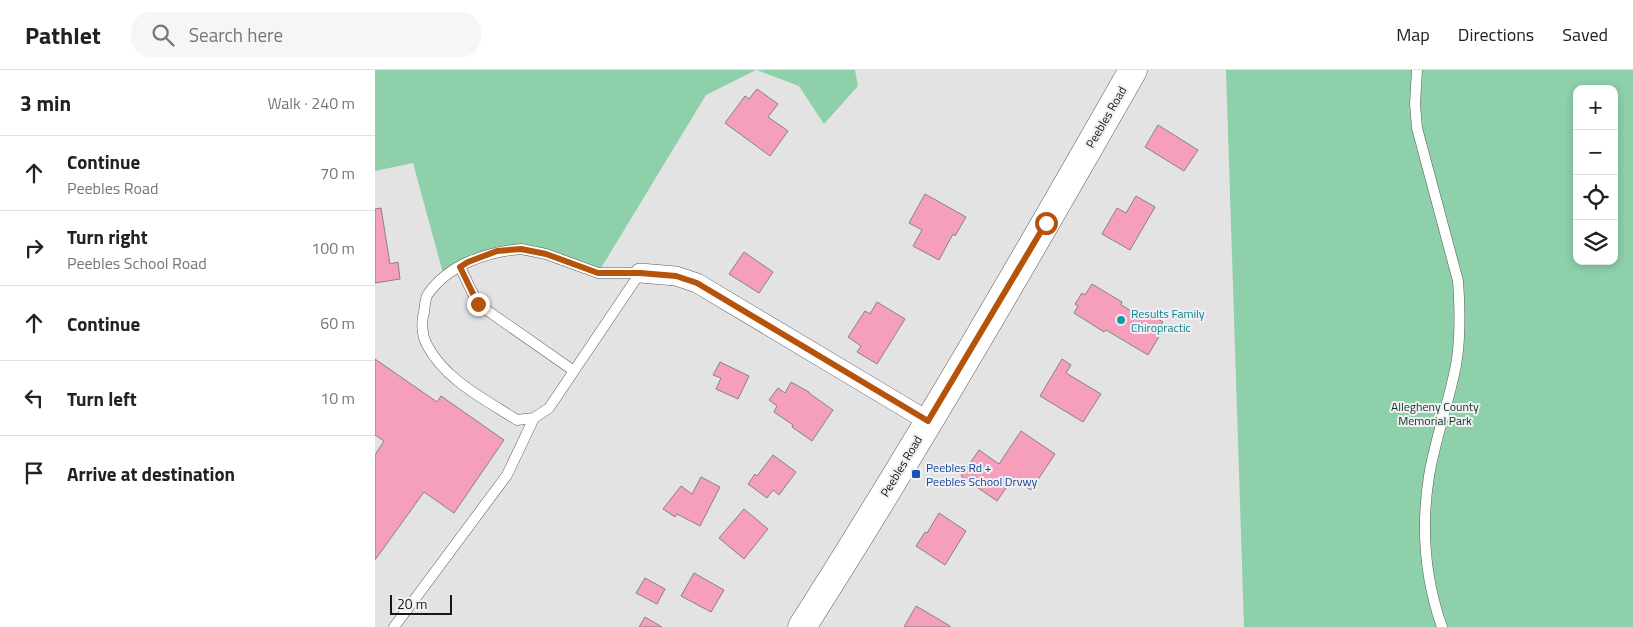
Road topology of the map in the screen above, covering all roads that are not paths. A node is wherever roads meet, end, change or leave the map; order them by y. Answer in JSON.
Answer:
{"nodes":[{"id":1,"x":1133,"y":70,"type":"edge"},
{"id":2,"x":1417,"y":70,"type":"edge"},
{"id":3,"x":460,"y":267,"type":"junction"},
{"id":4,"x":640,"y":273,"type":"junction"},
{"id":5,"x":574,"y":371,"type":"junction"},
{"id":6,"x":534,"y":418,"type":"junction"},
{"id":7,"x":928,"y":421,"type":"junction"},
{"id":8,"x":394,"y":627,"type":"edge"},
{"id":9,"x":802,"y":627,"type":"edge"},
{"id":10,"x":1442,"y":627,"type":"edge"}],
"edges":[{"from":1,"to":7,"type":"main road","name":"Peebles Road"},
{"from":2,"to":10,"type":"lane"},
{"from":3,"to":4,"type":"lane"},
{"from":3,"to":5,"type":"lane"},
{"from":3,"to":6,"type":"lane"},
{"from":4,"to":5,"type":"lane"},
{"from":4,"to":7,"type":"street"},
{"from":5,"to":6,"type":"lane"},
{"from":6,"to":8,"type":"lane"},
{"from":7,"to":9,"type":"main road","name":"Peebles Road"}]}
